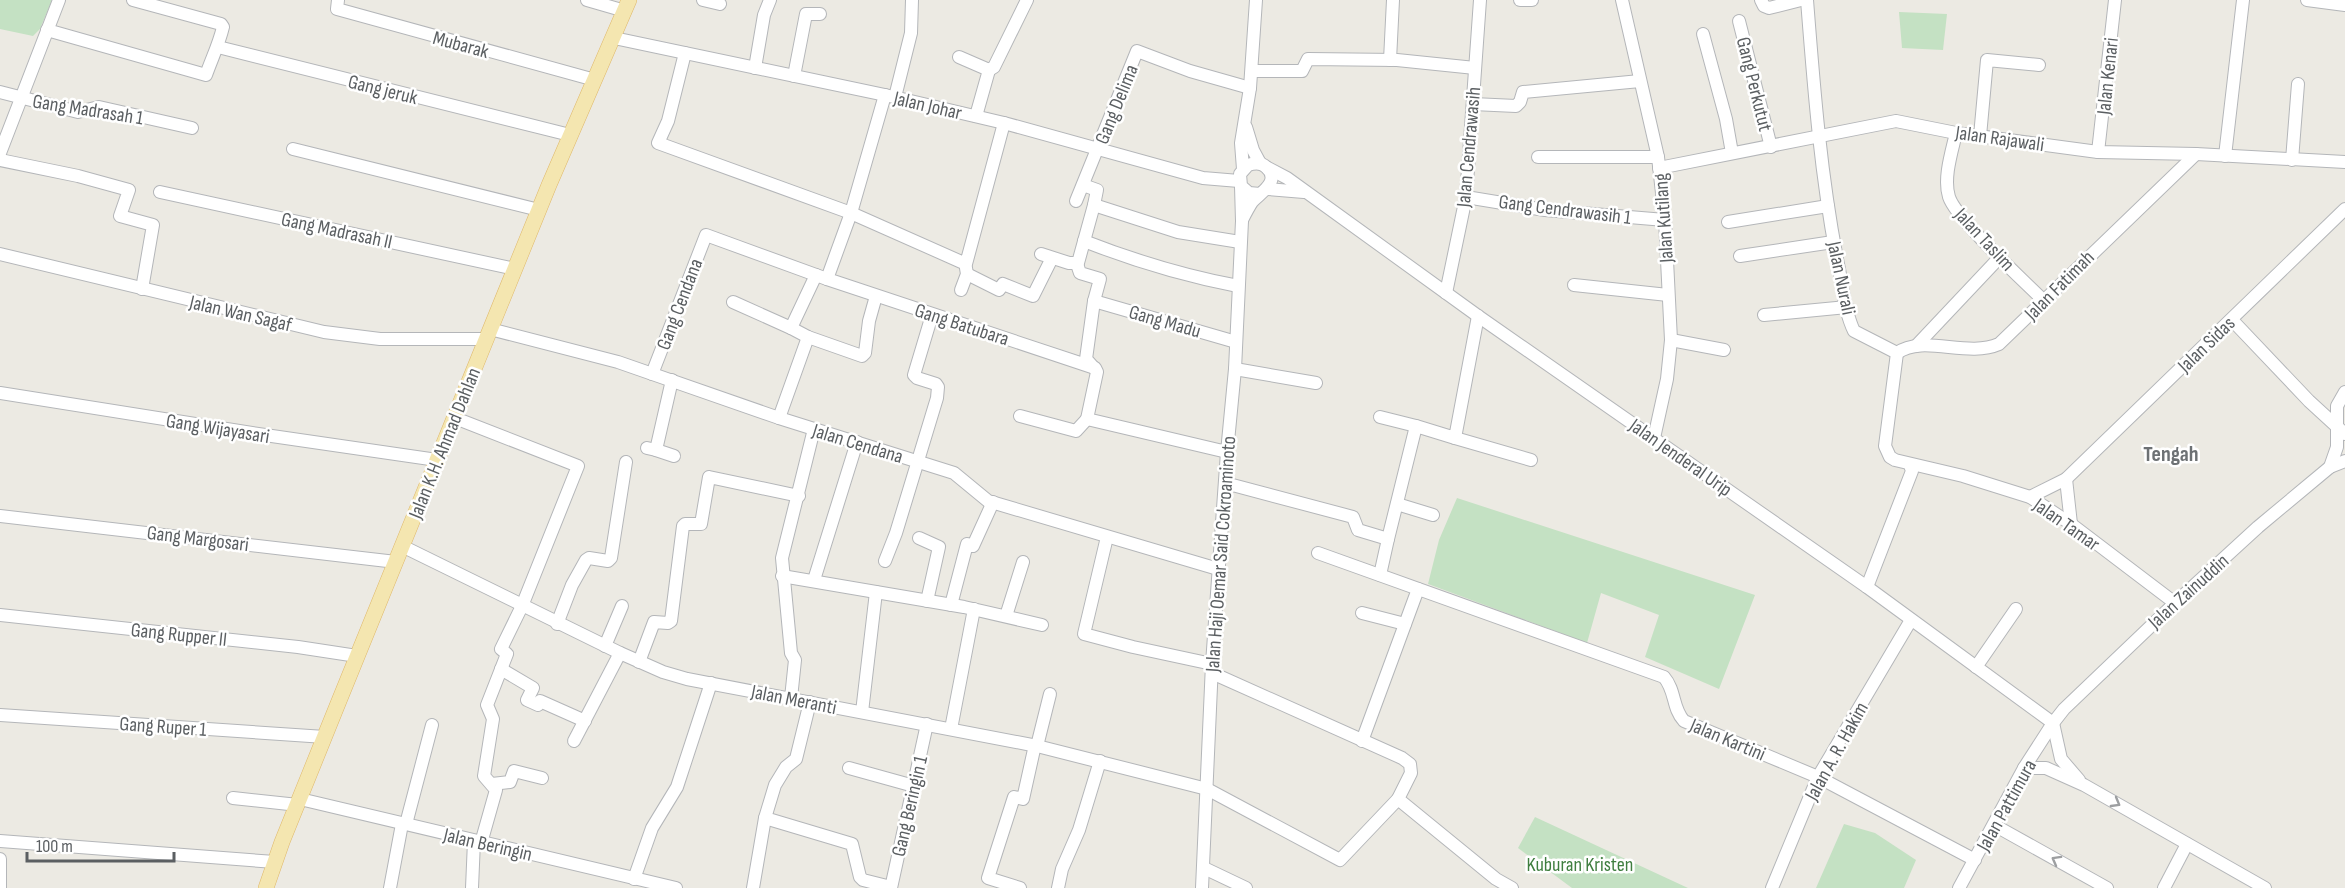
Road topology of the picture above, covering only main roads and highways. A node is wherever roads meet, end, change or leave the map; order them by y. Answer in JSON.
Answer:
{"nodes":[{"id":1,"x":627,"y":6,"type":"edge"},
{"id":2,"x":266,"y":888,"type":"edge"}],
"edges":[{"from":1,"to":2,"type":"main road","name":"Jalan K.H. Ahmad Dahlan"}]}
